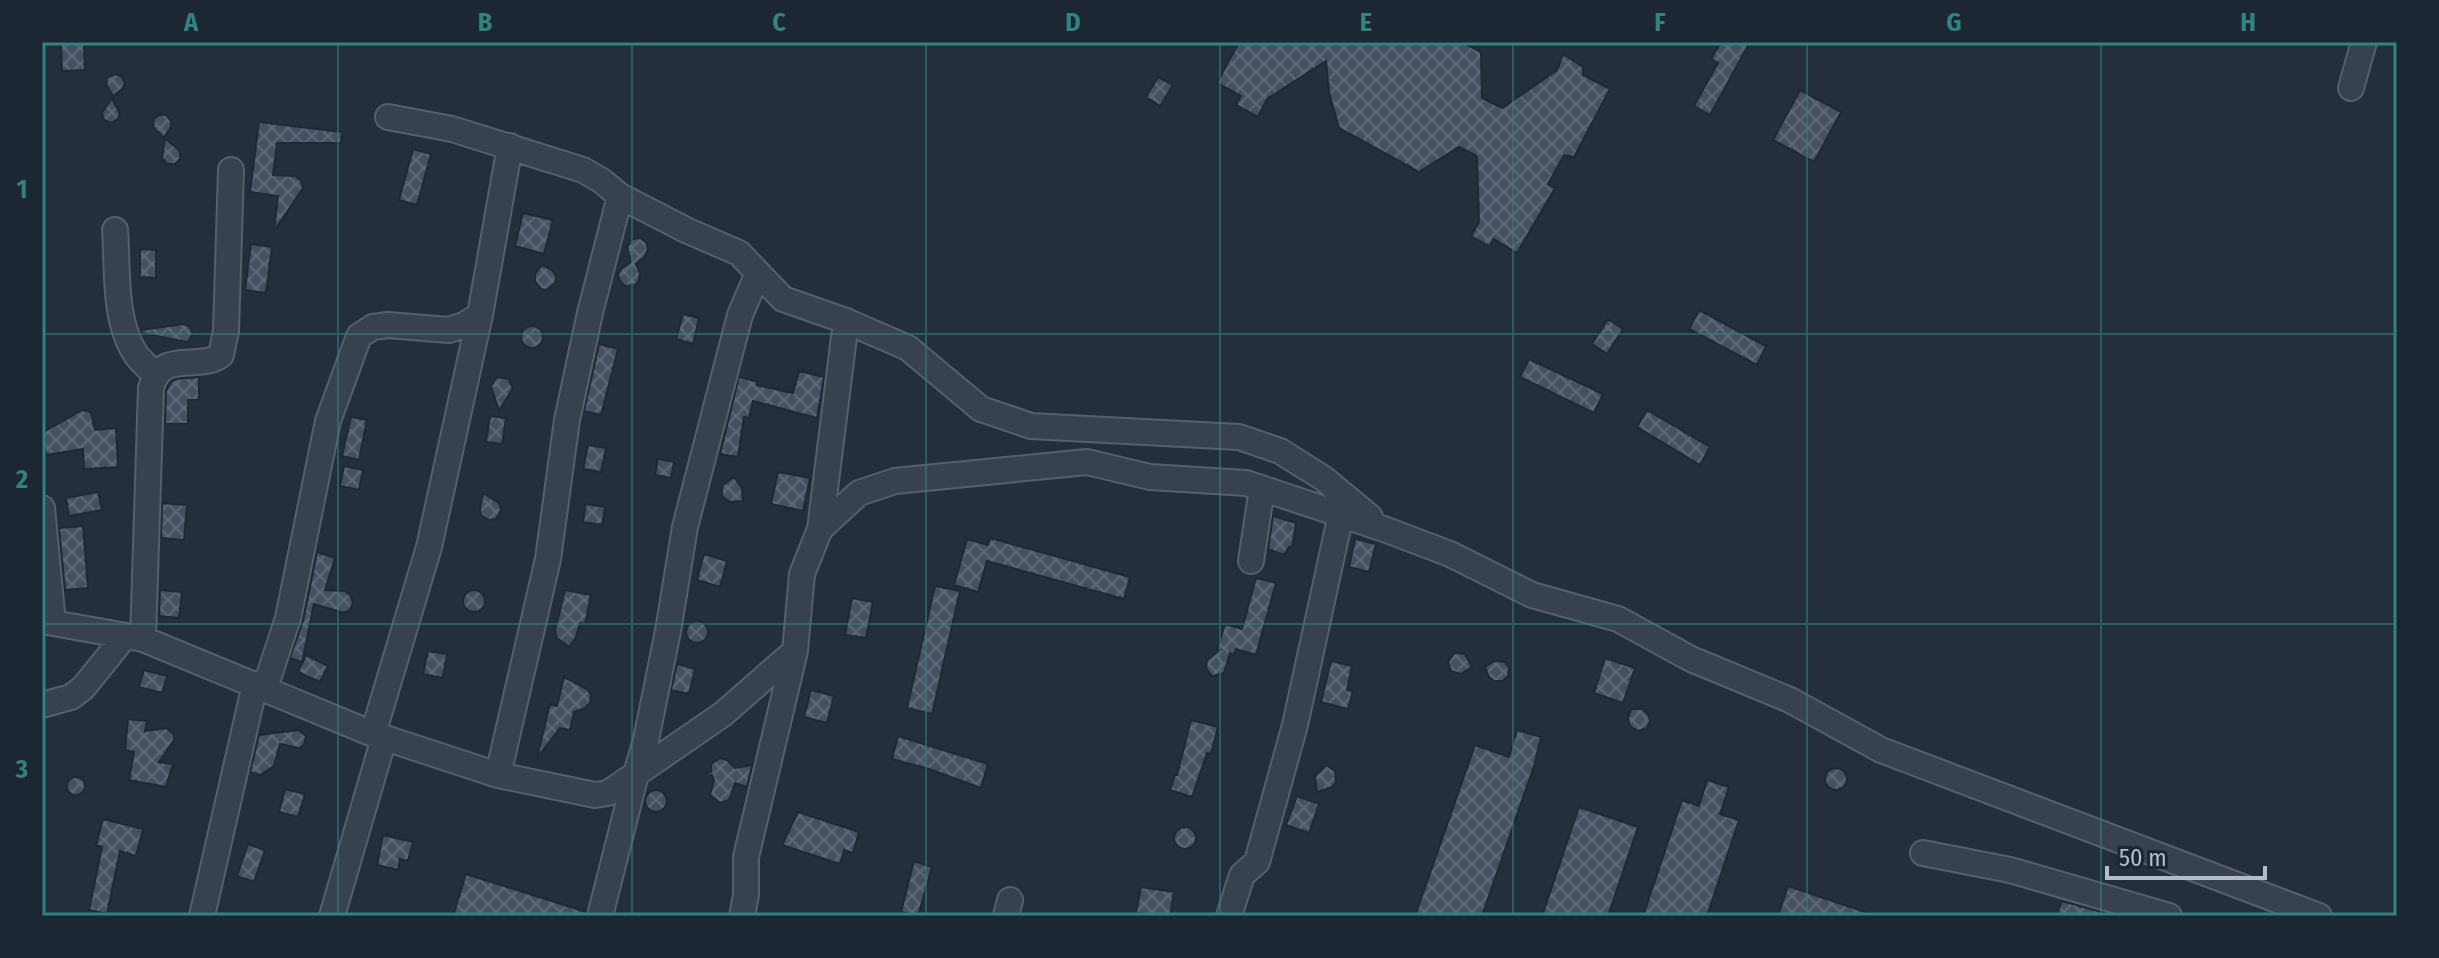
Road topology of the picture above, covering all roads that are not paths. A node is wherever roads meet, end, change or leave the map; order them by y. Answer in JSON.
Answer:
{"nodes":[{"id":1,"x":2364,"y":42,"type":"edge"},
{"id":2,"x":2351,"y":88,"type":"dead end"},
{"id":3,"x":388,"y":117,"type":"dead end"},
{"id":4,"x":510,"y":146,"type":"junction"},
{"id":5,"x":231,"y":170,"type":"dead end"},
{"id":6,"x":620,"y":196,"type":"junction"},
{"id":7,"x":115,"y":230,"type":"dead end"},
{"id":8,"x":758,"y":273,"type":"junction"},
{"id":9,"x":480,"y":315,"type":"junction"},
{"id":10,"x":846,"y":321,"type":"junction"},
{"id":11,"x":154,"y":374,"type":"junction"},
{"id":12,"x":1262,"y":488,"type":"junction"},
{"id":13,"x":42,"y":508,"type":"edge"},
{"id":14,"x":1341,"y":514,"type":"junction"},
{"id":15,"x":820,"y":529,"type":"junction"},
{"id":16,"x":1384,"y":529,"type":"junction"},
{"id":17,"x":1251,"y":561,"type":"dead end"},
{"id":18,"x":48,"y":622,"type":"edge"},
{"id":19,"x":134,"y":638,"type":"junction"},
{"id":20,"x":795,"y":651,"type":"junction"},
{"id":21,"x":260,"y":686,"type":"junction"},
{"id":22,"x":42,"y":705,"type":"edge"},
{"id":23,"x":379,"y":736,"type":"junction"},
{"id":24,"x":636,"y":774,"type":"junction"},
{"id":25,"x":498,"y":775,"type":"junction"},
{"id":26,"x":1923,"y":853,"type":"dead end"},
{"id":27,"x":202,"y":916,"type":"edge"},
{"id":28,"x":332,"y":916,"type":"edge"},
{"id":29,"x":600,"y":916,"type":"edge"},
{"id":30,"x":742,"y":916,"type":"edge"},
{"id":31,"x":1229,"y":916,"type":"edge"},
{"id":32,"x":2169,"y":916,"type":"edge"},
{"id":33,"x":2319,"y":916,"type":"edge"}],
"edges":[{"from":1,"to":2,"type":"street"},
{"from":3,"to":4,"type":"street"},
{"from":4,"to":6,"type":"street"},
{"from":4,"to":9,"type":"street"},
{"from":5,"to":11,"type":"street"},
{"from":6,"to":8,"type":"street"},
{"from":6,"to":25,"type":"street"},
{"from":7,"to":11,"type":"street"},
{"from":8,"to":10,"type":"street"},
{"from":8,"to":24,"type":"street"},
{"from":9,"to":21,"type":"street"},
{"from":9,"to":23,"type":"street"},
{"from":10,"to":15,"type":"street"},
{"from":10,"to":16,"type":"street"},
{"from":11,"to":19,"type":"street"},
{"from":12,"to":14,"type":"street"},
{"from":12,"to":15,"type":"street"},
{"from":12,"to":17,"type":"street"},
{"from":13,"to":18,"type":"street"},
{"from":14,"to":16,"type":"street"},
{"from":14,"to":31,"type":"street"},
{"from":15,"to":20,"type":"street"},
{"from":16,"to":33,"type":"street"},
{"from":18,"to":19,"type":"street"},
{"from":19,"to":21,"type":"street"},
{"from":19,"to":22,"type":"street"},
{"from":20,"to":24,"type":"street"},
{"from":20,"to":30,"type":"street"},
{"from":21,"to":23,"type":"street"},
{"from":21,"to":27,"type":"street"},
{"from":23,"to":25,"type":"street"},
{"from":23,"to":28,"type":"street"},
{"from":24,"to":25,"type":"street"},
{"from":24,"to":29,"type":"street"},
{"from":26,"to":32,"type":"street"}]}
